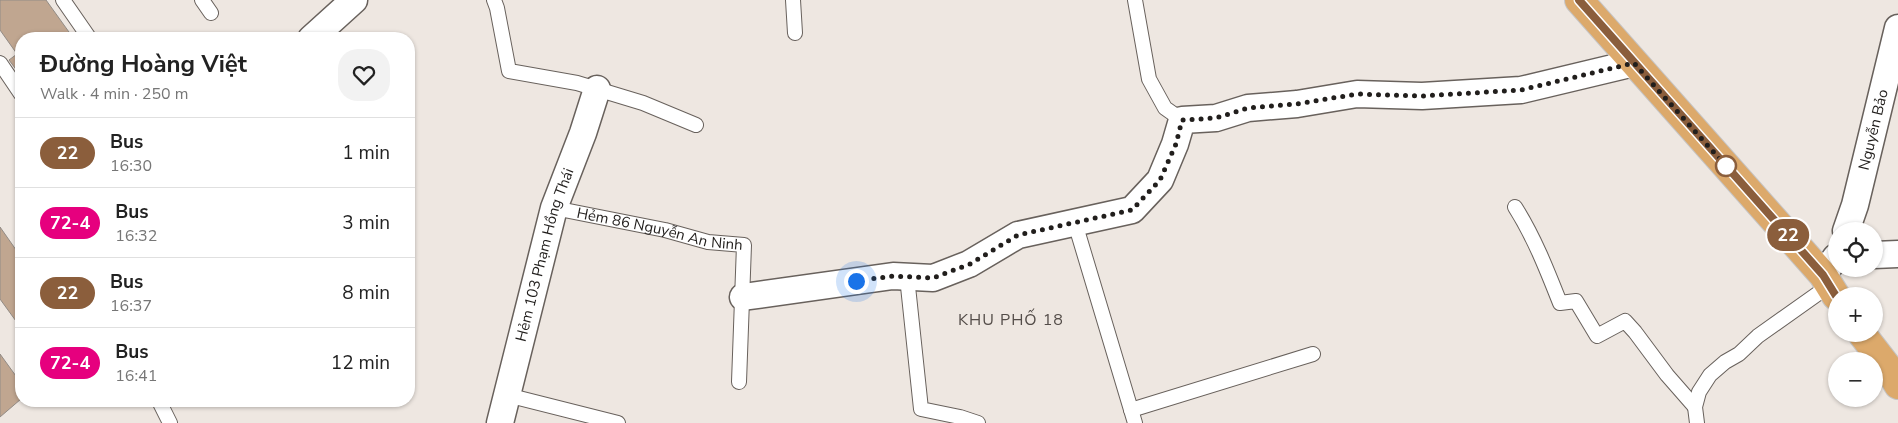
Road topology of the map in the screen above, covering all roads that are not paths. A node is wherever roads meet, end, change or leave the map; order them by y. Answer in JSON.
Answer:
{"nodes":[{"id":1,"x":63,"y":0,"type":"edge"},
{"id":2,"x":202,"y":0,"type":"edge"},
{"id":3,"x":354,"y":0,"type":"edge"},
{"id":4,"x":494,"y":0,"type":"edge"},
{"id":5,"x":793,"y":0,"type":"edge"},
{"id":6,"x":1135,"y":0,"type":"edge"},
{"id":7,"x":1579,"y":0,"type":"edge"},
{"id":8,"x":210,"y":13,"type":"dead end"},
{"id":9,"x":1898,"y":28,"type":"edge"},
{"id":10,"x":85,"y":32,"type":"edge"},
{"id":11,"x":319,"y":32,"type":"edge"},
{"id":12,"x":795,"y":33,"type":"dead end"},
{"id":13,"x":0,"y":63,"type":"edge"},
{"id":14,"x":1634,"y":63,"type":"junction"},
{"id":15,"x":15,"y":85,"type":"edge"},
{"id":16,"x":597,"y":89,"type":"junction"},
{"id":17,"x":1182,"y":120,"type":"junction"},
{"id":18,"x":696,"y":125,"type":"dead end"},
{"id":19,"x":1515,"y":207,"type":"dead end"},
{"id":20,"x":554,"y":208,"type":"junction"},
{"id":21,"x":1075,"y":222,"type":"junction"},
{"id":22,"x":1849,"y":222,"type":"edge"},
{"id":23,"x":1898,"y":254,"type":"edge"},
{"id":24,"x":1883,"y":255,"type":"edge"},
{"id":25,"x":906,"y":276,"type":"junction"},
{"id":26,"x":1831,"y":278,"type":"edge"},
{"id":27,"x":743,"y":297,"type":"junction"},
{"id":28,"x":1868,"y":342,"type":"edge"},
{"id":29,"x":1313,"y":354,"type":"dead end"},
{"id":30,"x":739,"y":382,"type":"dead end"},
{"id":31,"x":1898,"y":384,"type":"edge"},
{"id":32,"x":507,"y":395,"type":"junction"},
{"id":33,"x":162,"y":407,"type":"edge"},
{"id":34,"x":1695,"y":407,"type":"junction"},
{"id":35,"x":1133,"y":417,"type":"edge"},
{"id":36,"x":170,"y":423,"type":"edge"},
{"id":37,"x":500,"y":423,"type":"edge"},
{"id":38,"x":618,"y":423,"type":"edge"},
{"id":39,"x":978,"y":423,"type":"edge"},
{"id":40,"x":1697,"y":423,"type":"edge"}],
"edges":[{"from":1,"to":10,"type":"lane"},
{"from":2,"to":8,"type":"lane"},
{"from":3,"to":11,"type":"street"},
{"from":4,"to":16,"type":"lane"},
{"from":5,"to":12,"type":"lane"},
{"from":6,"to":17,"type":"lane"},
{"from":7,"to":14,"type":"main road"},
{"from":9,"to":22,"type":"street","name":"Nguyễn Bảo"},
{"from":13,"to":15,"type":"lane"},
{"from":14,"to":17,"type":"street"},
{"from":14,"to":26,"type":"main road"},
{"from":16,"to":18,"type":"lane"},
{"from":16,"to":20,"type":"street","name":"Hẻm 103 Phạm Hồng Thái"},
{"from":17,"to":21,"type":"street"},
{"from":19,"to":34,"type":"lane"},
{"from":20,"to":27,"type":"lane","name":"Hẻm 86 Nguyễn An Ninh"},
{"from":20,"to":32,"type":"street","name":"Hẻm 103 Phạm Hồng Thái"},
{"from":21,"to":25,"type":"street"},
{"from":21,"to":35,"type":"lane"},
{"from":23,"to":24,"type":"street"},
{"from":25,"to":27,"type":"street"},
{"from":25,"to":39,"type":"lane"},
{"from":26,"to":34,"type":"lane"},
{"from":27,"to":30,"type":"lane","name":"Hẻm 86 Nguyễn An Ninh"},
{"from":28,"to":31,"type":"main road"},
{"from":29,"to":35,"type":"lane"},
{"from":32,"to":37,"type":"street","name":"Hẻm 103 Phạm Hồng Thái"},
{"from":32,"to":38,"type":"lane"},
{"from":33,"to":36,"type":"lane"},
{"from":34,"to":40,"type":"lane"}]}
